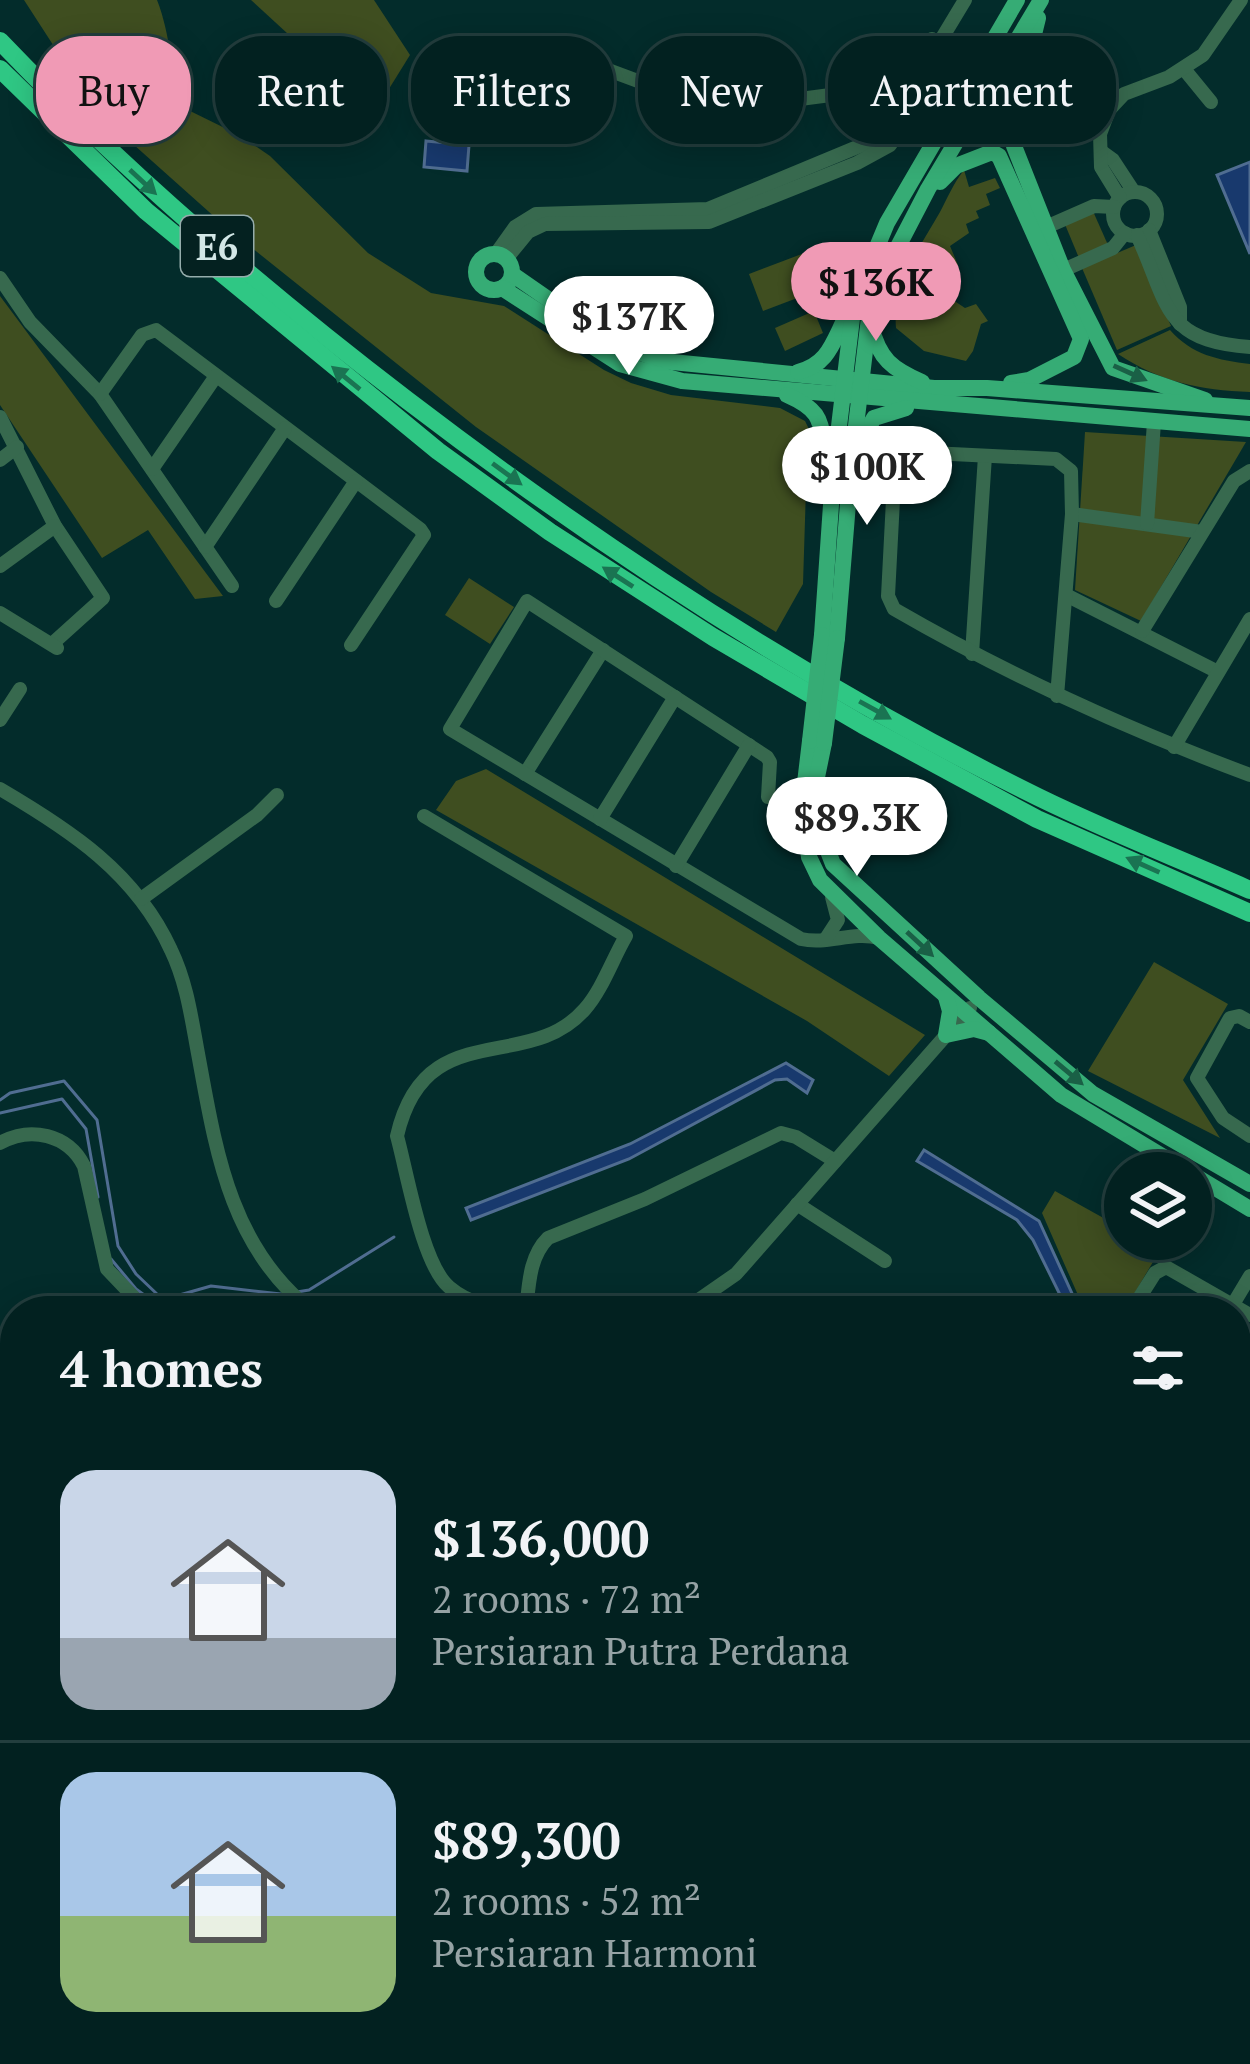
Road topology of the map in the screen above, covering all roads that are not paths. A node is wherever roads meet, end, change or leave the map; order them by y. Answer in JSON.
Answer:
{"nodes":[{"id":1,"x":960,"y":0,"type":"edge"},
{"id":2,"x":1017,"y":0,"type":"edge"},
{"id":3,"x":1042,"y":0,"type":"edge"},
{"id":4,"x":1241,"y":0,"type":"edge"},
{"id":5,"x":934,"y":36,"type":"edge"},
{"id":6,"x":942,"y":36,"type":"edge"},
{"id":7,"x":0,"y":40,"type":"edge"},
{"id":8,"x":0,"y":69,"type":"edge"},
{"id":9,"x":1184,"y":69,"type":"junction"},
{"id":10,"x":614,"y":73,"type":"edge"},
{"id":11,"x":828,"y":95,"type":"edge"},
{"id":12,"x":1211,"y":102,"type":"dead end"},
{"id":13,"x":867,"y":144,"type":"edge"},
{"id":14,"x":1123,"y":199,"type":"junction"},
{"id":15,"x":908,"y":227,"type":"junction"},
{"id":16,"x":1039,"y":230,"type":"junction"},
{"id":17,"x":1137,"y":233,"type":"junction"},
{"id":18,"x":504,"y":269,"type":"joint"},
{"id":19,"x":1057,"y":273,"type":"junction"},
{"id":20,"x":0,"y":278,"type":"edge"},
{"id":21,"x":854,"y":302,"type":"junction"},
{"id":22,"x":869,"y":318,"type":"junction"},
{"id":23,"x":1250,"y":347,"type":"edge"},
{"id":24,"x":217,"y":376,"type":"junction"},
{"id":25,"x":782,"y":383,"type":"junction"},
{"id":26,"x":987,"y":388,"type":"junction"},
{"id":27,"x":852,"y":389,"type":"junction"},
{"id":28,"x":100,"y":394,"type":"junction"},
{"id":29,"x":932,"y":396,"type":"junction"},
{"id":30,"x":1225,"y":406,"type":"junction"},
{"id":31,"x":1250,"y":408,"type":"edge"},
{"id":32,"x":0,"y":417,"type":"edge"},
{"id":33,"x":1154,"y":422,"type":"junction"},
{"id":34,"x":285,"y":428,"type":"junction"},
{"id":35,"x":1250,"y":429,"type":"edge"},
{"id":36,"x":17,"y":447,"type":"junction"},
{"id":37,"x":985,"y":456,"type":"junction"},
{"id":38,"x":0,"y":460,"type":"edge"},
{"id":39,"x":851,"y":466,"type":"junction"},
{"id":40,"x":152,"y":469,"type":"junction"},
{"id":41,"x":1250,"y":471,"type":"edge"},
{"id":42,"x":833,"y":476,"type":"junction"},
{"id":43,"x":356,"y":481,"type":"junction"},
{"id":44,"x":1072,"y":514,"type":"junction"},
{"id":45,"x":1147,"y":524,"type":"junction"},
{"id":46,"x":55,"y":526,"type":"junction"},
{"id":47,"x":1202,"y":532,"type":"junction"},
{"id":48,"x":205,"y":547,"type":"junction"},
{"id":49,"x":0,"y":566,"type":"edge"},
{"id":50,"x":232,"y":586,"type":"dead end"},
{"id":51,"x":1066,"y":596,"type":"junction"},
{"id":52,"x":277,"y":601,"type":"dead end"},
{"id":53,"x":0,"y":613,"type":"edge"},
{"id":54,"x":1250,"y":619,"type":"edge"},
{"id":55,"x":1142,"y":631,"type":"junction"},
{"id":56,"x":830,"y":637,"type":"junction"},
{"id":57,"x":351,"y":645,"type":"dead end"},
{"id":58,"x":603,"y":650,"type":"junction"},
{"id":59,"x":972,"y":654,"type":"junction"},
{"id":60,"x":1218,"y":672,"type":"junction"},
{"id":61,"x":20,"y":689,"type":"dead end"},
{"id":62,"x":1058,"y":696,"type":"junction"},
{"id":63,"x":675,"y":697,"type":"junction"},
{"id":64,"x":0,"y":720,"type":"edge"},
{"id":65,"x":817,"y":742,"type":"junction"},
{"id":66,"x":749,"y":745,"type":"junction"},
{"id":67,"x":1174,"y":747,"type":"junction"},
{"id":68,"x":525,"y":774,"type":"junction"},
{"id":69,"x":1250,"y":776,"type":"edge"},
{"id":70,"x":0,"y":789,"type":"edge"},
{"id":71,"x":277,"y":794,"type":"dead end"},
{"id":72,"x":768,"y":797,"type":"dead end"},
{"id":73,"x":424,"y":815,"type":"dead end"},
{"id":74,"x":600,"y":820,"type":"junction"},
{"id":75,"x":676,"y":866,"type":"junction"},
{"id":76,"x":829,"y":889,"type":"junction"},
{"id":77,"x":1250,"y":890,"type":"edge"},
{"id":78,"x":141,"y":899,"type":"junction"},
{"id":79,"x":1250,"y":913,"type":"edge"},
{"id":80,"x":879,"y":938,"type":"junction"},
{"id":81,"x":825,"y":940,"type":"junction"},
{"id":82,"x":945,"y":997,"type":"junction"},
{"id":83,"x":979,"y":998,"type":"junction"},
{"id":84,"x":965,"y":1013,"type":"junction"},
{"id":85,"x":1250,"y":1022,"type":"edge"},
{"id":86,"x":990,"y":1033,"type":"junction"},
{"id":87,"x":946,"y":1034,"type":"junction"},
{"id":88,"x":1250,"y":1136,"type":"edge"},
{"id":89,"x":0,"y":1143,"type":"edge"},
{"id":90,"x":835,"y":1161,"type":"junction"},
{"id":91,"x":1250,"y":1184,"type":"edge"},
{"id":92,"x":797,"y":1204,"type":"junction"},
{"id":93,"x":1250,"y":1208,"type":"edge"},
{"id":94,"x":885,"y":1261,"type":"dead end"},
{"id":95,"x":127,"y":1296,"type":"edge"},
{"id":96,"x":296,"y":1296,"type":"edge"},
{"id":97,"x":465,"y":1296,"type":"edge"},
{"id":98,"x":526,"y":1296,"type":"edge"},
{"id":99,"x":704,"y":1296,"type":"edge"},
{"id":100,"x":1141,"y":1296,"type":"edge"},
{"id":101,"x":1212,"y":1296,"type":"edge"}],
"edges":[{"from":1,"to":5,"type":"street"},
{"from":1,"to":6,"type":"street"},
{"from":2,"to":21,"type":"main road"},
{"from":3,"to":15,"type":"main road"},
{"from":3,"to":16,"type":"main road"},
{"from":4,"to":9,"type":"street"},
{"from":7,"to":77,"type":"highway","number":"E6","one_way":true},
{"from":79,"to":8,"type":"highway","number":"E6","one_way":true},
{"from":9,"to":12,"type":"street"},
{"from":9,"to":14,"type":"street"},
{"from":10,"to":11,"type":"street"},
{"from":13,"to":18,"type":"street"},
{"from":14,"to":16,"type":"street"},
{"from":14,"to":17,"type":"street"},
{"from":14,"to":17,"type":"street"},
{"from":15,"to":16,"type":"main road"},
{"from":15,"to":22,"type":"main road"},
{"from":16,"to":19,"type":"main road"},
{"from":17,"to":19,"type":"street"},
{"from":17,"to":23,"type":"street"},
{"from":18,"to":25,"type":"main road"},
{"from":19,"to":26,"type":"main road"},
{"from":19,"to":30,"type":"main road","one_way":true},
{"from":20,"to":28,"type":"street"},
{"from":21,"to":25,"type":"main road"},
{"from":21,"to":27,"type":"main road"},
{"from":22,"to":27,"type":"main road"},
{"from":22,"to":29,"type":"main road"},
{"from":24,"to":28,"type":"street"},
{"from":24,"to":34,"type":"street"},
{"from":24,"to":40,"type":"street"},
{"from":25,"to":27,"type":"main road"},
{"from":25,"to":42,"type":"main road"},
{"from":26,"to":29,"type":"main road"},
{"from":26,"to":30,"type":"main road"},
{"from":27,"to":29,"type":"main road"},
{"from":27,"to":39,"type":"main road"},
{"from":27,"to":42,"type":"main road"},
{"from":28,"to":40,"type":"street"},
{"from":29,"to":33,"type":"main road"},
{"from":29,"to":39,"type":"main road"},
{"from":30,"to":31,"type":"main road"},
{"from":32,"to":36,"type":"street"},
{"from":33,"to":35,"type":"main road"},
{"from":33,"to":45,"type":"street"},
{"from":34,"to":43,"type":"street"},
{"from":34,"to":48,"type":"street"},
{"from":36,"to":38,"type":"street"},
{"from":36,"to":46,"type":"street"},
{"from":37,"to":44,"type":"street"},
{"from":37,"to":59,"type":"street"},
{"from":37,"to":59,"type":"street"},
{"from":39,"to":56,"type":"main road"},
{"from":40,"to":48,"type":"street"},
{"from":41,"to":47,"type":"street"},
{"from":42,"to":56,"type":"main road"},
{"from":43,"to":52,"type":"street"},
{"from":43,"to":57,"type":"street"},
{"from":44,"to":45,"type":"street"},
{"from":44,"to":51,"type":"street"},
{"from":45,"to":47,"type":"street"},
{"from":46,"to":49,"type":"street"},
{"from":46,"to":53,"type":"street"},
{"from":47,"to":55,"type":"street"},
{"from":48,"to":50,"type":"street"},
{"from":51,"to":55,"type":"street"},
{"from":51,"to":62,"type":"street"},
{"from":54,"to":60,"type":"street"},
{"from":55,"to":60,"type":"street"},
{"from":56,"to":65,"type":"main road","bridge":true},
{"from":58,"to":63,"type":"street"},
{"from":58,"to":68,"type":"street"},
{"from":58,"to":68,"type":"street"},
{"from":59,"to":62,"type":"street"},
{"from":60,"to":67,"type":"street"},
{"from":61,"to":64,"type":"street"},
{"from":62,"to":67,"type":"street"},
{"from":63,"to":66,"type":"street"},
{"from":63,"to":74,"type":"street"},
{"from":65,"to":76,"type":"main road"},
{"from":65,"to":83,"type":"main road","one_way":true},
{"from":66,"to":72,"type":"street"},
{"from":66,"to":75,"type":"street"},
{"from":67,"to":69,"type":"street"},
{"from":68,"to":74,"type":"street"},
{"from":70,"to":78,"type":"street"},
{"from":71,"to":78,"type":"street"},
{"from":73,"to":97,"type":"street"},
{"from":74,"to":75,"type":"street"},
{"from":75,"to":81,"type":"street"},
{"from":76,"to":80,"type":"main road"},
{"from":76,"to":81,"type":"street"},
{"from":78,"to":96,"type":"street"},
{"from":80,"to":81,"type":"street"},
{"from":80,"to":82,"type":"main road"},
{"from":82,"to":84,"type":"main road"},
{"from":82,"to":87,"type":"main road"},
{"from":83,"to":84,"type":"street"},
{"from":83,"to":91,"type":"main road","one_way":true},
{"from":84,"to":86,"type":"main road"},
{"from":84,"to":87,"type":"street"},
{"from":85,"to":88,"type":"street"},
{"from":86,"to":87,"type":"main road"},
{"from":86,"to":93,"type":"main road"},
{"from":87,"to":90,"type":"street"},
{"from":89,"to":95,"type":"street"},
{"from":90,"to":92,"type":"street"},
{"from":90,"to":98,"type":"street"},
{"from":92,"to":94,"type":"street"},
{"from":92,"to":99,"type":"street"},
{"from":100,"to":101,"type":"street"}]}
